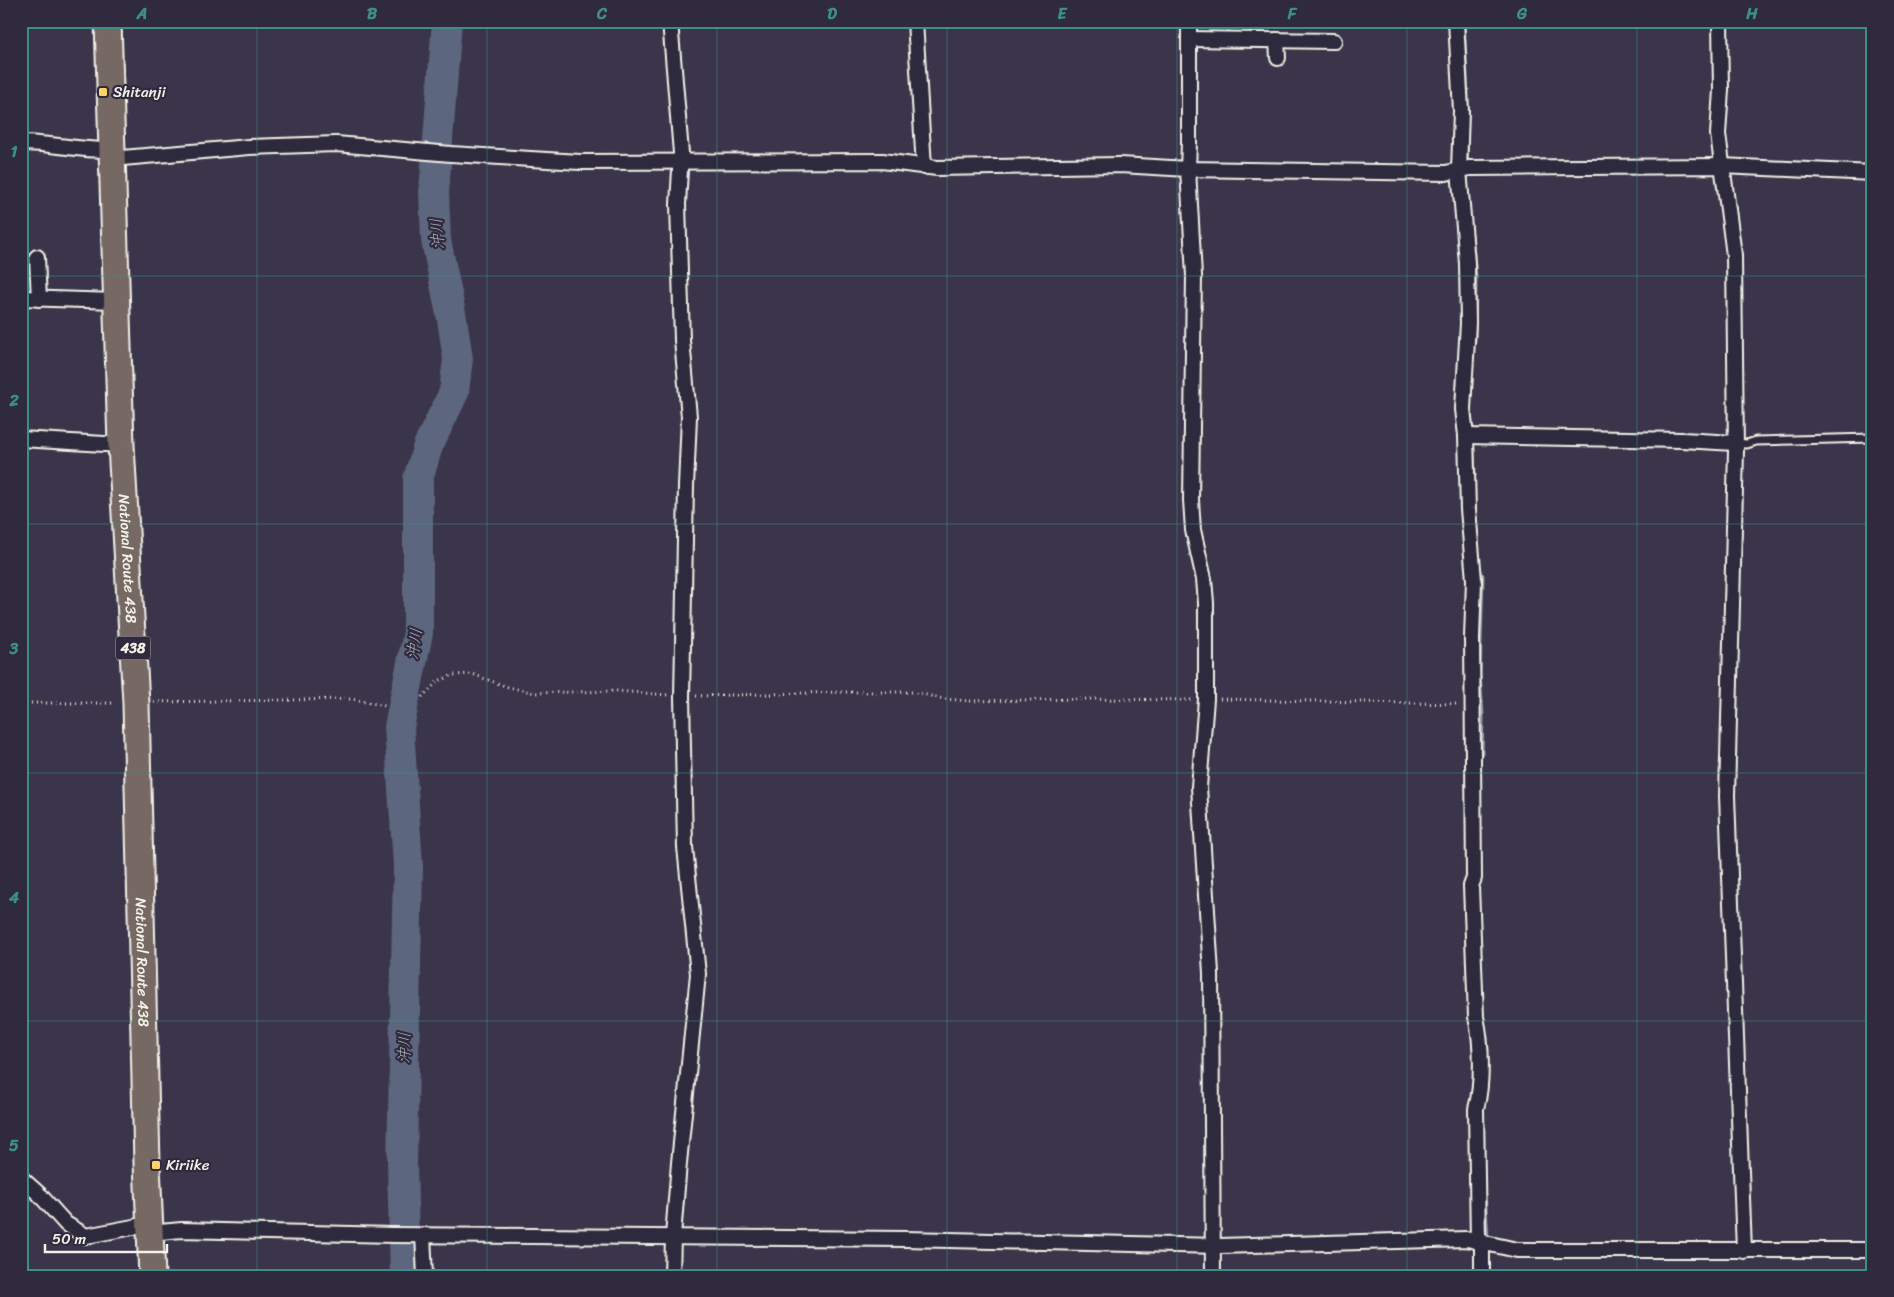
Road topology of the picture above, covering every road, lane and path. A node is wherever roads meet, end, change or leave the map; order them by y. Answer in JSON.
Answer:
{"nodes":[{"id":1,"x":108,"y":21,"type":"edge"},
{"id":2,"x":670,"y":21,"type":"edge"},
{"id":3,"x":915,"y":21,"type":"edge"},
{"id":4,"x":1189,"y":21,"type":"edge"},
{"id":5,"x":1456,"y":21,"type":"edge"},
{"id":6,"x":1720,"y":21,"type":"edge"},
{"id":7,"x":1189,"y":39,"type":"junction"},
{"id":8,"x":1277,"y":40,"type":"junction"},
{"id":9,"x":1334,"y":41,"type":"dead end"},
{"id":10,"x":1278,"y":58,"type":"dead end"},
{"id":11,"x":21,"y":143,"type":"edge"},
{"id":12,"x":111,"y":155,"type":"junction"},
{"id":13,"x":680,"y":160,"type":"junction"},
{"id":14,"x":1721,"y":166,"type":"junction"},
{"id":15,"x":924,"y":167,"type":"junction"},
{"id":16,"x":1188,"y":169,"type":"junction"},
{"id":17,"x":1465,"y":169,"type":"junction"},
{"id":18,"x":1873,"y":173,"type":"edge"},
{"id":19,"x":37,"y":256,"type":"dead end"},
{"id":20,"x":21,"y":298,"type":"edge"},
{"id":21,"x":39,"y":299,"type":"junction"},
{"id":22,"x":116,"y":301,"type":"junction"},
{"id":23,"x":1470,"y":436,"type":"junction"},
{"id":24,"x":1873,"y":438,"type":"edge"},
{"id":25,"x":21,"y":440,"type":"edge"},
{"id":26,"x":1735,"y":443,"type":"junction"},
{"id":27,"x":121,"y":445,"type":"junction"},
{"id":28,"x":422,"y":697,"type":"dead end"},
{"id":29,"x":682,"y":697,"type":"junction"},
{"id":30,"x":1206,"y":699,"type":"junction"},
{"id":31,"x":136,"y":702,"type":"junction"},
{"id":32,"x":21,"y":703,"type":"edge"},
{"id":33,"x":1474,"y":704,"type":"junction"},
{"id":34,"x":385,"y":706,"type":"dead end"},
{"id":35,"x":21,"y":1178,"type":"edge"},
{"id":36,"x":149,"y":1229,"type":"junction"},
{"id":37,"x":419,"y":1235,"type":"junction"},
{"id":38,"x":673,"y":1236,"type":"junction"},
{"id":39,"x":1480,"y":1243,"type":"junction"},
{"id":40,"x":1212,"y":1245,"type":"junction"},
{"id":41,"x":1873,"y":1250,"type":"edge"},
{"id":42,"x":1744,"y":1251,"type":"junction"},
{"id":43,"x":152,"y":1276,"type":"edge"},
{"id":44,"x":425,"y":1276,"type":"edge"},
{"id":45,"x":672,"y":1276,"type":"edge"},
{"id":46,"x":1213,"y":1276,"type":"edge"},
{"id":47,"x":1482,"y":1276,"type":"edge"}],
"edges":[{"from":1,"to":12,"type":"highway","name":"National Route 438","number":"438"},
{"from":2,"to":13,"type":"street"},
{"from":3,"to":15,"type":"street"},
{"from":4,"to":7,"type":"street"},
{"from":5,"to":17,"type":"street"},
{"from":6,"to":14,"type":"street"},
{"from":7,"to":8,"type":"street"},
{"from":7,"to":16,"type":"street"},
{"from":8,"to":9,"type":"street"},
{"from":8,"to":10,"type":"street"},
{"from":11,"to":12,"type":"street"},
{"from":12,"to":13,"type":"street"},
{"from":12,"to":22,"type":"highway","name":"National Route 438","number":"438"},
{"from":13,"to":15,"type":"street"},
{"from":13,"to":29,"type":"street"},
{"from":14,"to":17,"type":"street"},
{"from":14,"to":18,"type":"street"},
{"from":14,"to":26,"type":"street"},
{"from":15,"to":16,"type":"street"},
{"from":16,"to":17,"type":"street"},
{"from":16,"to":30,"type":"street"},
{"from":17,"to":23,"type":"street"},
{"from":19,"to":21,"type":"street"},
{"from":20,"to":21,"type":"street"},
{"from":21,"to":22,"type":"street"},
{"from":22,"to":27,"type":"highway","name":"National Route 438","number":"438"},
{"from":23,"to":26,"type":"street"},
{"from":23,"to":33,"type":"street"},
{"from":24,"to":26,"type":"lane"},
{"from":25,"to":27,"type":"street"},
{"from":26,"to":42,"type":"street"},
{"from":27,"to":31,"type":"highway","name":"National Route 438","number":"438"},
{"from":28,"to":29,"type":"path"},
{"from":29,"to":30,"type":"path"},
{"from":29,"to":38,"type":"street"},
{"from":30,"to":33,"type":"path"},
{"from":30,"to":40,"type":"street"},
{"from":31,"to":32,"type":"path"},
{"from":31,"to":34,"type":"path"},
{"from":31,"to":36,"type":"highway","name":"National Route 438","number":"438"},
{"from":33,"to":39,"type":"street"},
{"from":35,"to":36,"type":"street"},
{"from":36,"to":37,"type":"street"},
{"from":36,"to":43,"type":"highway","name":"National Route 438","number":"438"},
{"from":37,"to":38,"type":"street"},
{"from":37,"to":44,"type":"street"},
{"from":38,"to":40,"type":"street"},
{"from":38,"to":45,"type":"street"},
{"from":39,"to":40,"type":"street"},
{"from":39,"to":42,"type":"street"},
{"from":39,"to":47,"type":"street"},
{"from":40,"to":46,"type":"street"},
{"from":41,"to":42,"type":"street"}]}
